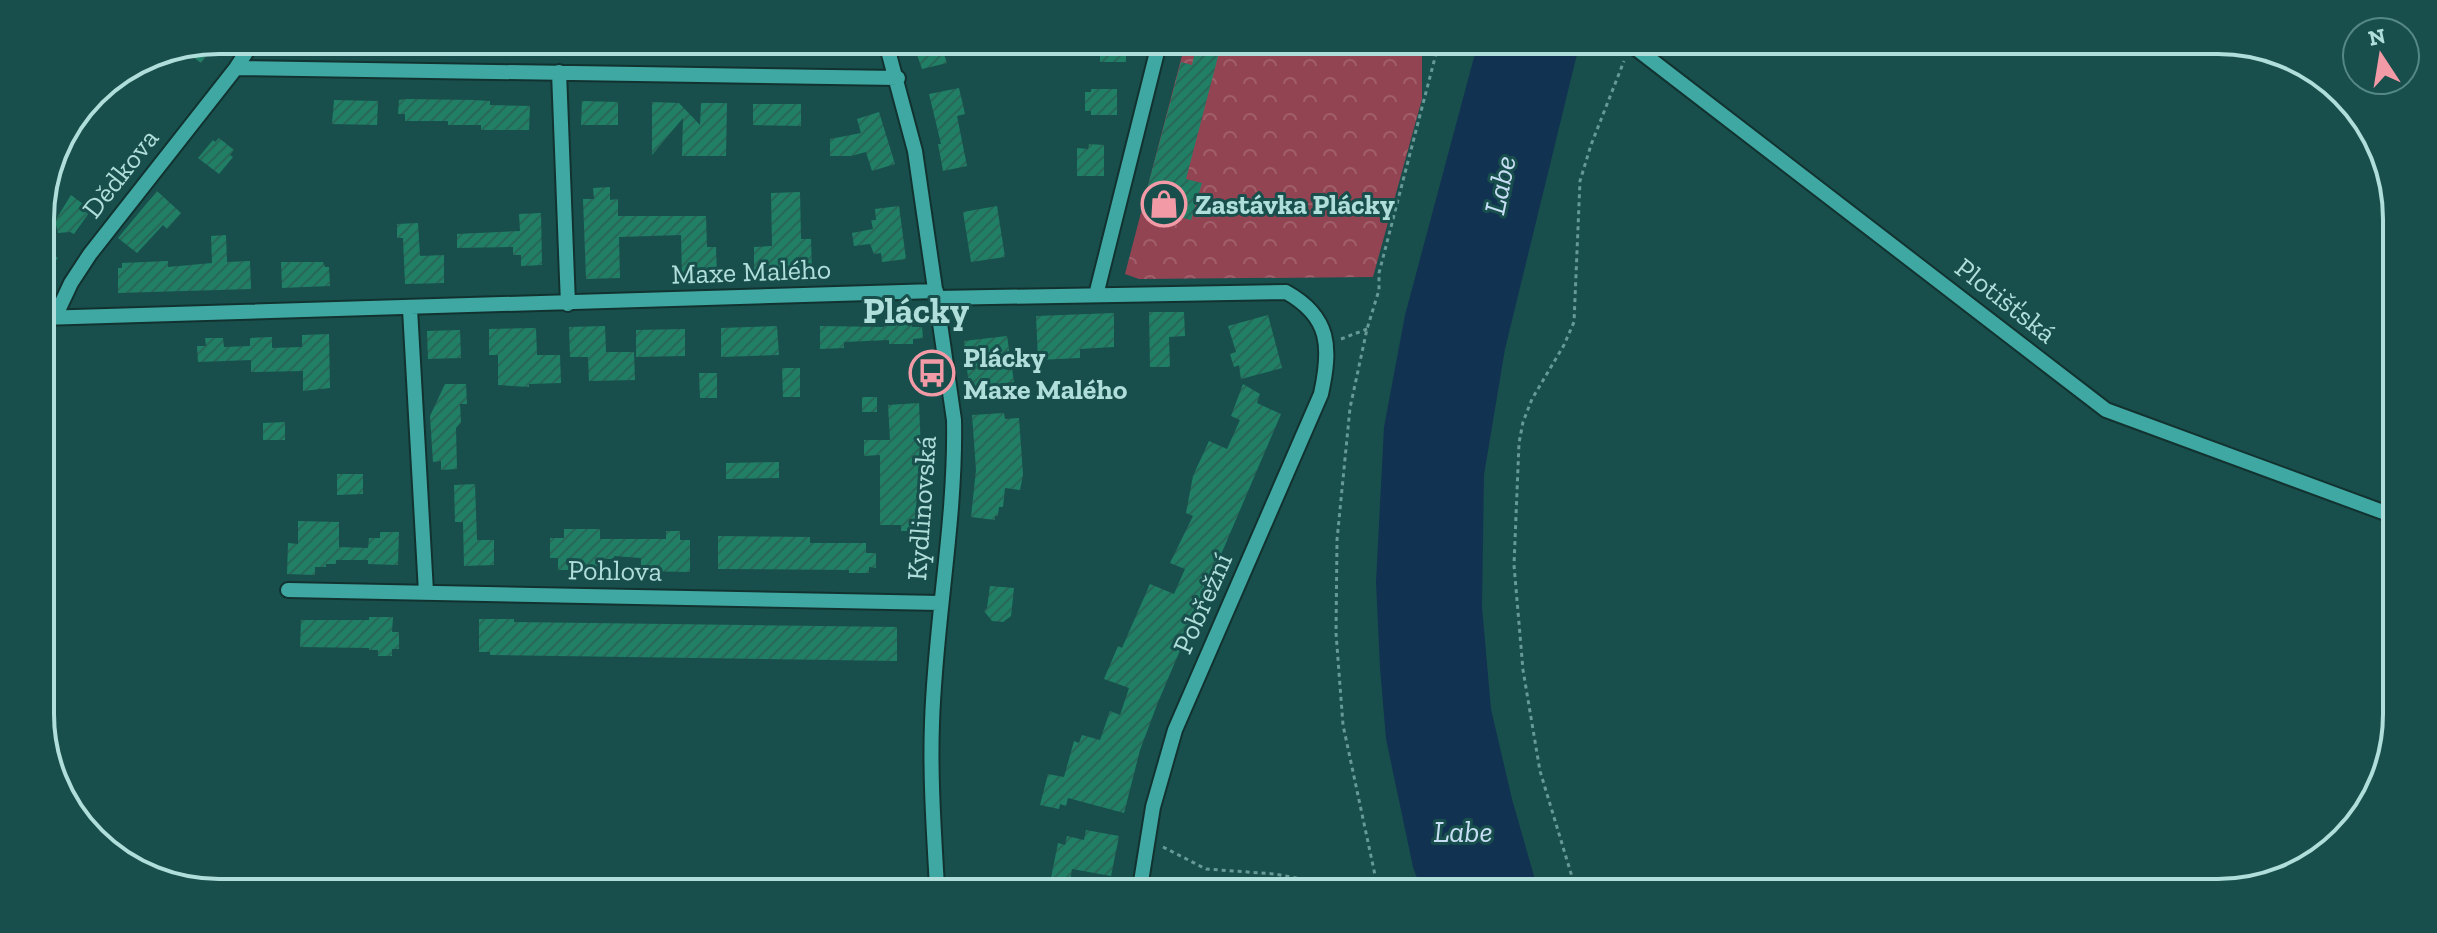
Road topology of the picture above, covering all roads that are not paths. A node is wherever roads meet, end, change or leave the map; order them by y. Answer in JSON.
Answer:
{"nodes":[{"id":1,"x":245,"y":54,"type":"edge"},
{"id":2,"x":890,"y":54,"type":"edge"},
{"id":3,"x":1156,"y":54,"type":"edge"},
{"id":4,"x":1643,"y":54,"type":"edge"},
{"id":5,"x":236,"y":68,"type":"junction"},
{"id":6,"x":559,"y":72,"type":"junction"},
{"id":7,"x":898,"y":78,"type":"junction"},
{"id":8,"x":937,"y":294,"type":"junction"},
{"id":9,"x":1096,"y":295,"type":"junction"},
{"id":10,"x":568,"y":304,"type":"junction"},
{"id":11,"x":54,"y":309,"type":"edge"},
{"id":12,"x":410,"y":309,"type":"junction"},
{"id":13,"x":54,"y":318,"type":"edge"},
{"id":14,"x":2383,"y":512,"type":"edge"},
{"id":15,"x":288,"y":590,"type":"dead end"},
{"id":16,"x":426,"y":592,"type":"junction"},
{"id":17,"x":940,"y":603,"type":"junction"},
{"id":18,"x":937,"y":879,"type":"edge"},
{"id":19,"x":1145,"y":879,"type":"edge"}],
"edges":[{"from":1,"to":5,"type":"street","name":"Dědkova"},
{"from":2,"to":7,"type":"street","name":"Kydlinovská"},
{"from":3,"to":9,"type":"street"},
{"from":4,"to":14,"type":"street","name":"Plotišťská"},
{"from":5,"to":6,"type":"street"},
{"from":5,"to":11,"type":"street","name":"Dědkova"},
{"from":6,"to":7,"type":"street"},
{"from":6,"to":10,"type":"street"},
{"from":7,"to":8,"type":"street","name":"Kydlinovská"},
{"from":8,"to":9,"type":"street"},
{"from":8,"to":10,"type":"street","name":"Maxe Malého"},
{"from":8,"to":17,"type":"street","name":"Kydlinovská"},
{"from":9,"to":19,"type":"street","name":"Pobřežní"},
{"from":10,"to":12,"type":"street","name":"Maxe Malého"},
{"from":12,"to":13,"type":"street","name":"Maxe Malého"},
{"from":12,"to":16,"type":"street"},
{"from":15,"to":16,"type":"street","name":"Pohlova"},
{"from":16,"to":17,"type":"street","name":"Pohlova"},
{"from":17,"to":18,"type":"street","name":"Kydlinovská"}]}
